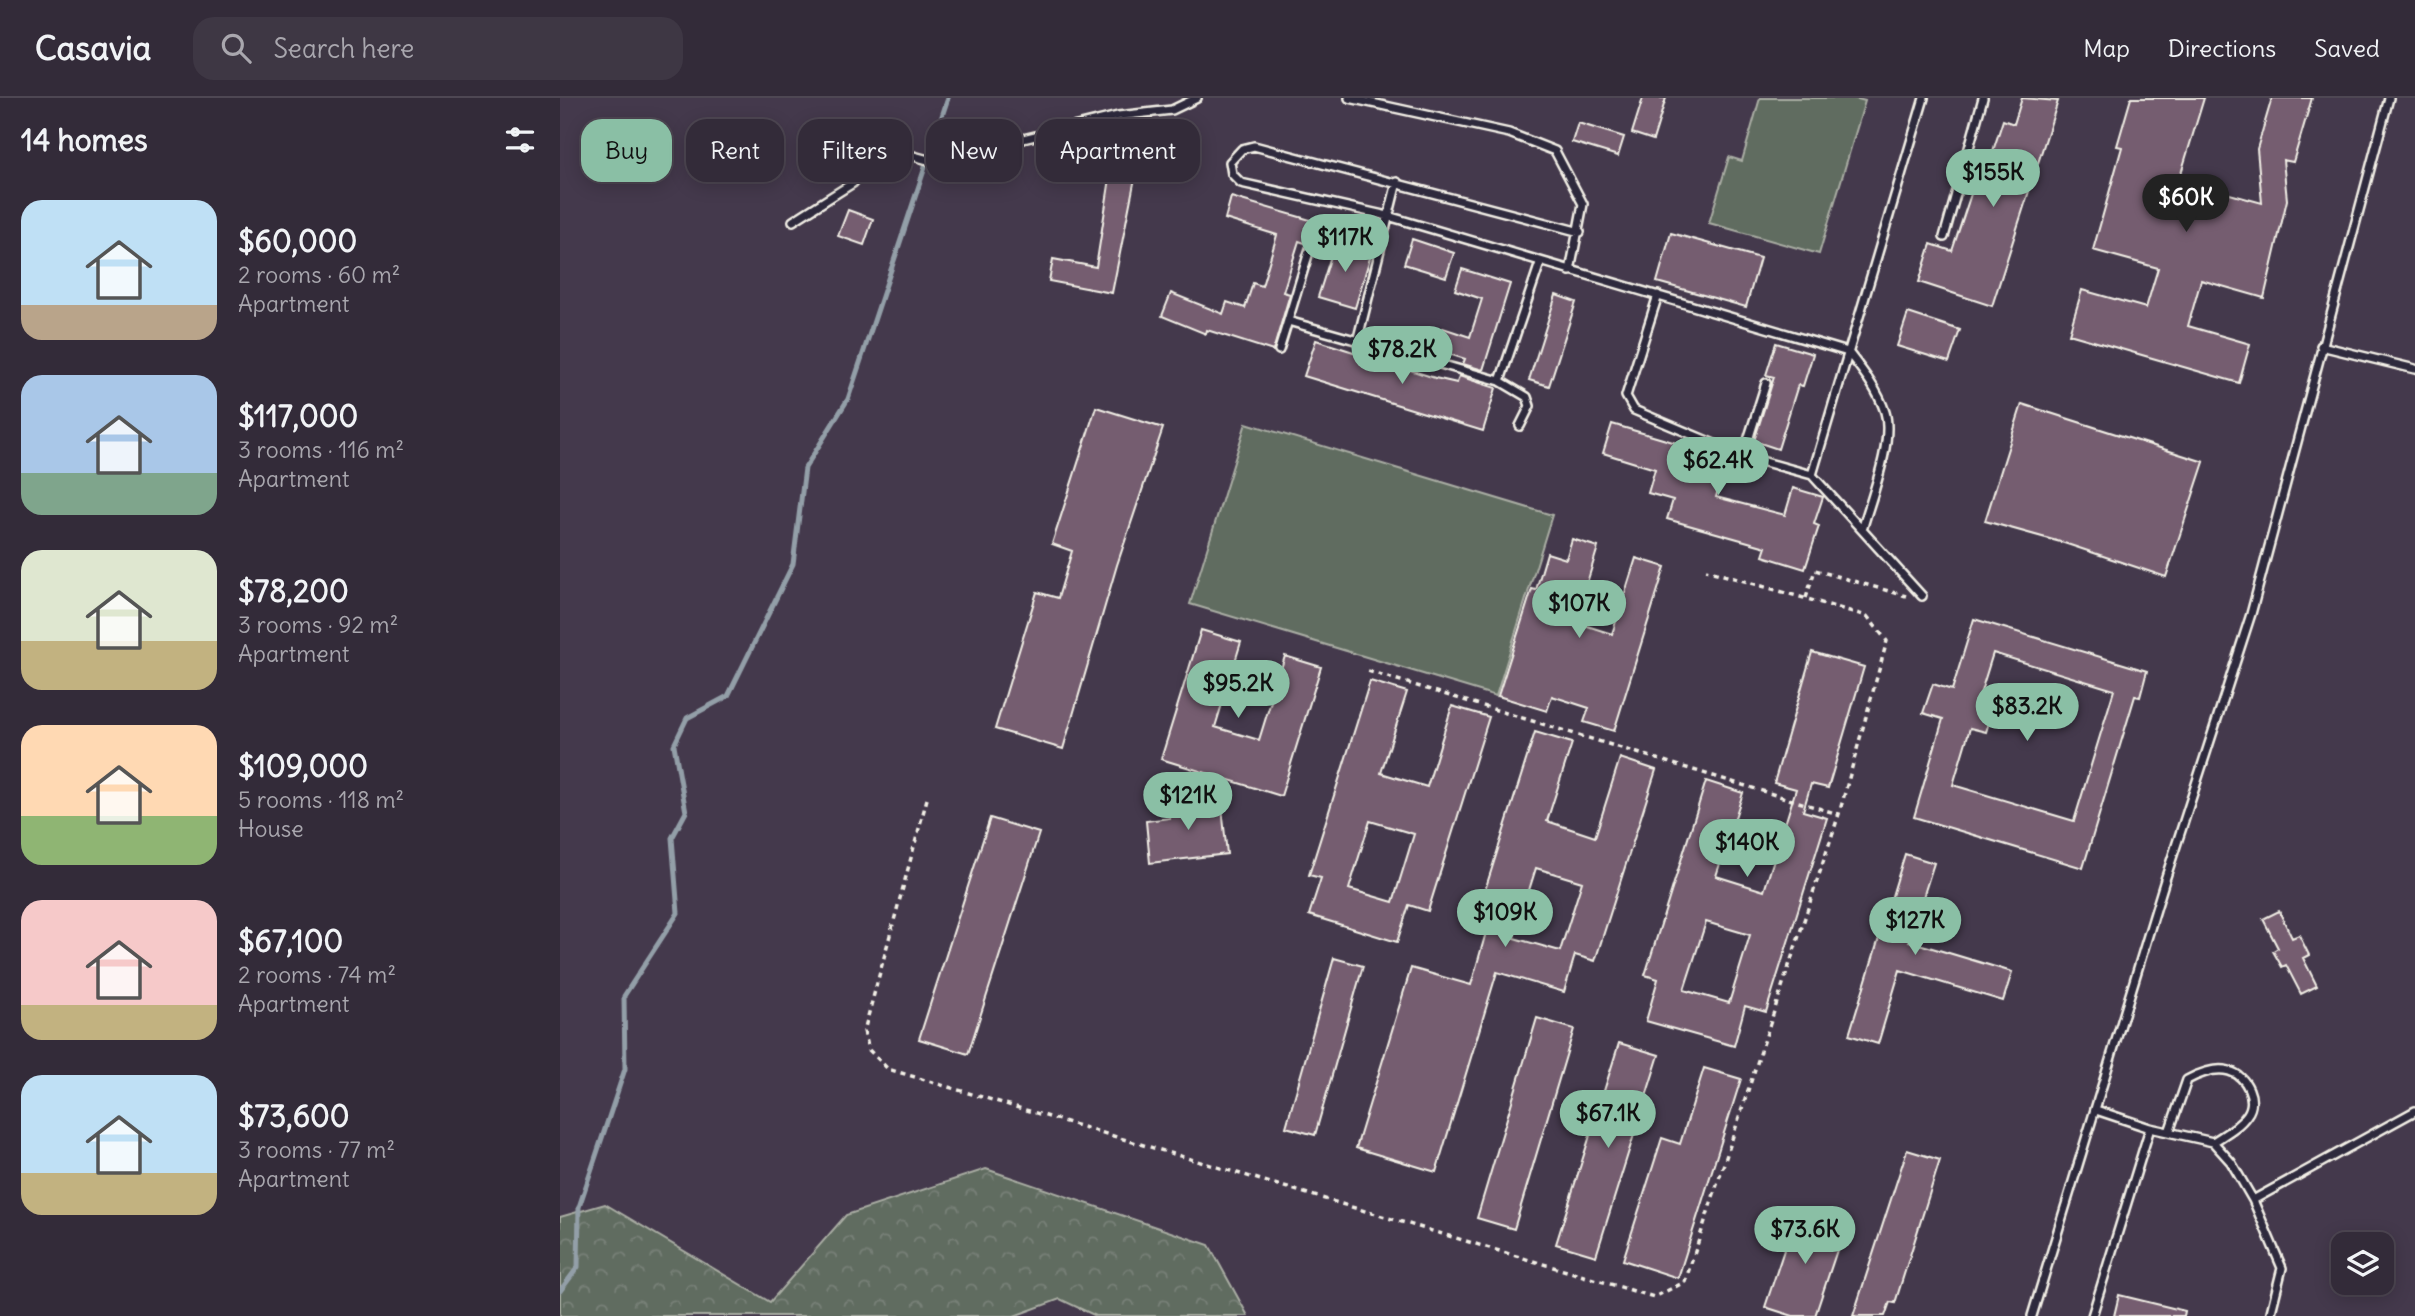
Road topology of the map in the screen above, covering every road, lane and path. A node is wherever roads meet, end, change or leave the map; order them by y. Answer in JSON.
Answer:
{"nodes":[{"id":1,"x":1198,"y":98,"type":"edge"},
{"id":2,"x":1349,"y":98,"type":"edge"},
{"id":3,"x":1924,"y":98,"type":"edge"},
{"id":4,"x":1983,"y":98,"type":"edge"},
{"id":5,"x":2389,"y":98,"type":"edge"},
{"id":6,"x":1397,"y":182,"type":"junction"},
{"id":7,"x":1388,"y":216,"type":"junction"},
{"id":8,"x":793,"y":221,"type":"dead end"},
{"id":9,"x":1580,"y":232,"type":"junction"},
{"id":10,"x":1944,"y":237,"type":"dead end"},
{"id":11,"x":1312,"y":242,"type":"dead end"},
{"id":12,"x":1539,"y":263,"type":"junction"},
{"id":13,"x":1570,"y":271,"type":"junction"},
{"id":14,"x":1658,"y":295,"type":"junction"},
{"id":15,"x":1289,"y":321,"type":"junction"},
{"id":16,"x":1357,"y":342,"type":"junction"},
{"id":17,"x":2322,"y":346,"type":"junction"},
{"id":18,"x":1279,"y":350,"type":"dead end"},
{"id":19,"x":1849,"y":352,"type":"junction"},
{"id":20,"x":2415,"y":369,"type":"edge"},
{"id":21,"x":1500,"y":381,"type":"junction"},
{"id":22,"x":1766,"y":383,"type":"dead end"},
{"id":23,"x":1520,"y":426,"type":"dead end"},
{"id":24,"x":1743,"y":456,"type":"junction"},
{"id":25,"x":1812,"y":474,"type":"junction"},
{"id":26,"x":1863,"y":527,"type":"junction"},
{"id":27,"x":1706,"y":570,"type":"dead end"},
{"id":28,"x":1922,"y":596,"type":"joint"},
{"id":29,"x":1806,"y":598,"type":"junction"},
{"id":30,"x":1368,"y":671,"type":"dead end"},
{"id":31,"x":927,"y":799,"type":"dead end"},
{"id":32,"x":1839,"y":814,"type":"junction"},
{"id":33,"x":2096,"y":1110,"type":"junction"},
{"id":34,"x":2415,"y":1111,"type":"edge"},
{"id":35,"x":2150,"y":1128,"type":"junction"},
{"id":36,"x":2169,"y":1132,"type":"junction"},
{"id":37,"x":2213,"y":1142,"type":"junction"},
{"id":38,"x":2253,"y":1200,"type":"junction"},
{"id":39,"x":2032,"y":1316,"type":"edge"},
{"id":40,"x":2092,"y":1316,"type":"edge"},
{"id":41,"x":2270,"y":1316,"type":"edge"}],
"edges":[{"from":1,"to":8,"type":"lane"},
{"from":2,"to":9,"type":"lane"},
{"from":3,"to":19,"type":"lane"},
{"from":4,"to":10,"type":"lane"},
{"from":5,"to":17,"type":"lane"},
{"from":6,"to":7,"type":"lane"},
{"from":6,"to":7,"type":"lane"},
{"from":6,"to":9,"type":"lane"},
{"from":7,"to":12,"type":"lane"},
{"from":7,"to":16,"type":"lane"},
{"from":9,"to":13,"type":"lane"},
{"from":11,"to":15,"type":"lane"},
{"from":12,"to":13,"type":"lane"},
{"from":12,"to":21,"type":"lane"},
{"from":13,"to":14,"type":"lane"},
{"from":14,"to":19,"type":"lane"},
{"from":14,"to":24,"type":"lane"},
{"from":15,"to":16,"type":"lane"},
{"from":15,"to":18,"type":"lane"},
{"from":16,"to":21,"type":"lane"},
{"from":17,"to":20,"type":"lane"},
{"from":17,"to":33,"type":"lane"},
{"from":19,"to":25,"type":"lane"},
{"from":19,"to":26,"type":"lane"},
{"from":21,"to":23,"type":"lane"},
{"from":22,"to":24,"type":"lane"},
{"from":24,"to":25,"type":"lane"},
{"from":25,"to":26,"type":"lane"},
{"from":26,"to":28,"type":"lane"},
{"from":27,"to":29,"type":"path"},
{"from":28,"to":29,"type":"path"},
{"from":29,"to":32,"type":"path"},
{"from":30,"to":32,"type":"path"},
{"from":31,"to":32,"type":"path"},
{"from":33,"to":35,"type":"lane"},
{"from":33,"to":39,"type":"lane"},
{"from":34,"to":38,"type":"lane"},
{"from":35,"to":36,"type":"lane"},
{"from":35,"to":40,"type":"lane"},
{"from":36,"to":37,"type":"lane"},
{"from":36,"to":37,"type":"lane"},
{"from":37,"to":38,"type":"lane"},
{"from":38,"to":41,"type":"lane"}]}
